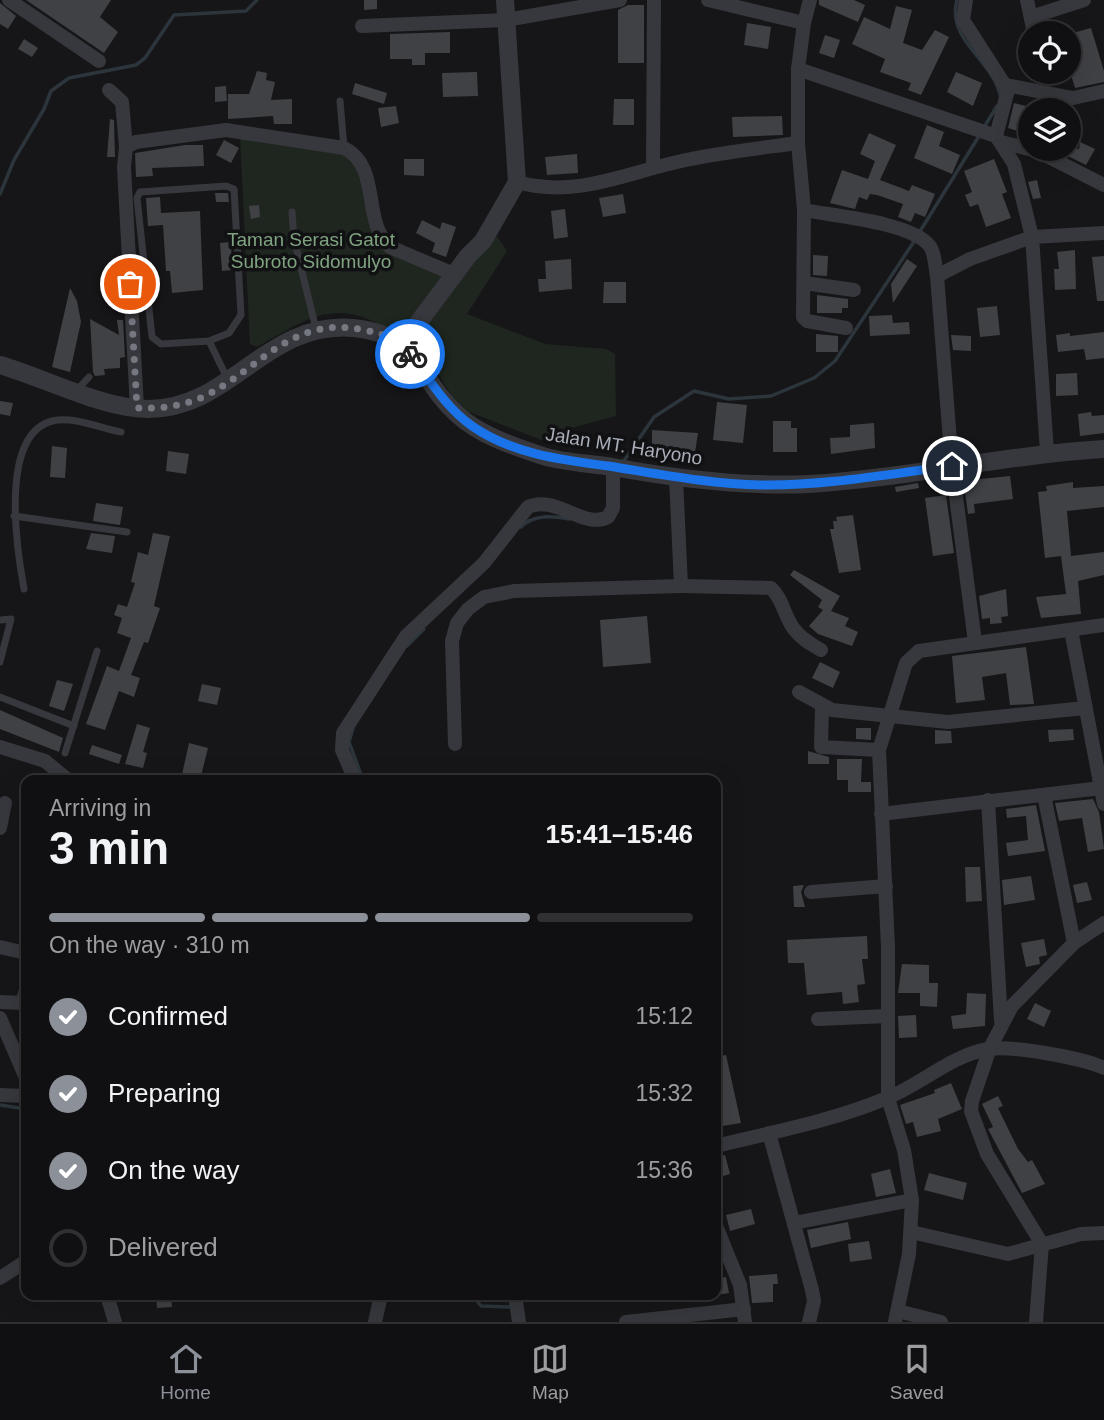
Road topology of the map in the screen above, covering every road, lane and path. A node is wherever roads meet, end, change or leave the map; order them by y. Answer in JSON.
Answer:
{"nodes":[{"id":1,"x":9,"y":0,"type":"edge"},
{"id":2,"x":505,"y":0,"type":"edge"},
{"id":3,"x":620,"y":0,"type":"edge"},
{"id":4,"x":654,"y":0,"type":"edge"},
{"id":5,"x":708,"y":0,"type":"edge"},
{"id":6,"x":810,"y":0,"type":"edge"},
{"id":7,"x":966,"y":0,"type":"edge"},
{"id":8,"x":1027,"y":0,"type":"edge"},
{"id":9,"x":1084,"y":0,"type":"edge"},
{"id":10,"x":1031,"y":17,"type":"junction"},
{"id":11,"x":506,"y":20,"type":"junction"},
{"id":12,"x":1032,"y":21,"type":"edge"},
{"id":13,"x":804,"y":23,"type":"junction"},
{"id":14,"x":362,"y":26,"type":"dead end"},
{"id":15,"x":99,"y":61,"type":"dead end"},
{"id":16,"x":798,"y":69,"type":"junction"},
{"id":17,"x":1006,"y":86,"type":"junction"},
{"id":18,"x":109,"y":90,"type":"dead end"},
{"id":19,"x":1104,"y":91,"type":"edge"},
{"id":20,"x":340,"y":101,"type":"dead end"},
{"id":21,"x":996,"y":137,"type":"junction"},
{"id":22,"x":798,"y":143,"type":"junction"},
{"id":23,"x":127,"y":147,"type":"junction"},
{"id":24,"x":344,"y":148,"type":"junction"},
{"id":25,"x":653,"y":168,"type":"junction"},
{"id":26,"x":517,"y":182,"type":"junction"},
{"id":27,"x":1104,"y":185,"type":"edge"},
{"id":28,"x":804,"y":210,"type":"junction"},
{"id":29,"x":292,"y":212,"type":"dead end"},
{"id":30,"x":1104,"y":233,"type":"edge"},
{"id":31,"x":1032,"y":237,"type":"junction"},
{"id":32,"x":456,"y":275,"type":"junction"},
{"id":33,"x":937,"y":276,"type":"junction"},
{"id":34,"x":804,"y":283,"type":"junction"},
{"id":35,"x":854,"y":290,"type":"dead end"},
{"id":36,"x":846,"y":328,"type":"dead end"},
{"id":37,"x":316,"y":329,"type":"junction"},
{"id":38,"x":209,"y":341,"type":"junction"},
{"id":39,"x":402,"y":343,"type":"junction"},
{"id":40,"x":0,"y":365,"type":"edge"},
{"id":41,"x":228,"y":380,"type":"junction"},
{"id":42,"x":137,"y":408,"type":"junction"},
{"id":43,"x":121,"y":432,"type":"dead end"},
{"id":44,"x":1104,"y":449,"type":"edge"},
{"id":45,"x":1047,"y":452,"type":"junction"},
{"id":46,"x":952,"y":466,"type":"junction"},
{"id":47,"x":620,"y":469,"type":"junction"},
{"id":48,"x":676,"y":478,"type":"junction"},
{"id":49,"x":14,"y":516,"type":"junction"},
{"id":50,"x":127,"y":532,"type":"dead end"},
{"id":51,"x":681,"y":586,"type":"junction"},
{"id":52,"x":24,"y":589,"type":"dead end"},
{"id":53,"x":0,"y":620,"type":"edge"},
{"id":54,"x":1104,"y":625,"type":"edge"},
{"id":55,"x":1071,"y":630,"type":"junction"},
{"id":56,"x":975,"y":642,"type":"junction"},
{"id":57,"x":821,"y":650,"type":"dead end"},
{"id":58,"x":97,"y":651,"type":"dead end"},
{"id":59,"x":0,"y":662,"type":"edge"},
{"id":60,"x":799,"y":692,"type":"dead end"},
{"id":61,"x":0,"y":697,"type":"edge"},
{"id":62,"x":822,"y":707,"type":"junction"},
{"id":63,"x":1086,"y":708,"type":"junction"},
{"id":64,"x":889,"y":715,"type":"junction"},
{"id":65,"x":74,"y":726,"type":"junction"},
{"id":66,"x":455,"y":744,"type":"dead end"},
{"id":67,"x":0,"y":747,"type":"edge"},
{"id":68,"x":879,"y":750,"type":"junction"},
{"id":69,"x":65,"y":753,"type":"dead end"},
{"id":70,"x":62,"y":775,"type":"edge"},
{"id":71,"x":353,"y":775,"type":"edge"},
{"id":72,"x":1101,"y":788,"type":"junction"},
{"id":73,"x":1044,"y":794,"type":"junction"},
{"id":74,"x":988,"y":800,"type":"junction"},
{"id":75,"x":5,"y":803,"type":"dead end"},
{"id":76,"x":1104,"y":804,"type":"edge"},
{"id":77,"x":881,"y":814,"type":"junction"},
{"id":78,"x":0,"y":828,"type":"edge"},
{"id":79,"x":886,"y":886,"type":"junction"},
{"id":80,"x":811,"y":892,"type":"dead end"},
{"id":81,"x":1104,"y":923,"type":"edge"},
{"id":82,"x":1074,"y":943,"type":"junction"},
{"id":83,"x":0,"y":947,"type":"edge"},
{"id":84,"x":21,"y":952,"type":"edge"},
{"id":85,"x":0,"y":1002,"type":"edge"},
{"id":86,"x":21,"y":1003,"type":"edge"},
{"id":87,"x":888,"y":1016,"type":"junction"},
{"id":88,"x":0,"y":1018,"type":"edge"},
{"id":89,"x":818,"y":1019,"type":"dead end"},
{"id":90,"x":1002,"y":1021,"type":"junction"},
{"id":91,"x":990,"y":1048,"type":"junction"},
{"id":92,"x":21,"y":1066,"type":"edge"},
{"id":93,"x":1104,"y":1068,"type":"edge"},
{"id":94,"x":0,"y":1095,"type":"edge"},
{"id":95,"x":21,"y":1096,"type":"edge"},
{"id":96,"x":888,"y":1098,"type":"junction"},
{"id":97,"x":769,"y":1133,"type":"junction"},
{"id":98,"x":721,"y":1145,"type":"edge"},
{"id":99,"x":912,"y":1200,"type":"junction"},
{"id":100,"x":794,"y":1223,"type":"junction"},
{"id":101,"x":911,"y":1232,"type":"junction"},
{"id":102,"x":1104,"y":1233,"type":"edge"},
{"id":103,"x":721,"y":1238,"type":"edge"},
{"id":104,"x":1042,"y":1244,"type":"junction"},
{"id":105,"x":21,"y":1264,"type":"edge"},
{"id":106,"x":1,"y":1277,"type":"edge"},
{"id":107,"x":108,"y":1300,"type":"edge"},
{"id":108,"x":380,"y":1300,"type":"edge"},
{"id":109,"x":515,"y":1300,"type":"edge"},
{"id":110,"x":744,"y":1315,"type":"edge"},
{"id":111,"x":897,"y":1317,"type":"edge"},
{"id":112,"x":115,"y":1322,"type":"edge"},
{"id":113,"x":375,"y":1322,"type":"edge"},
{"id":114,"x":519,"y":1322,"type":"edge"},
{"id":115,"x":626,"y":1322,"type":"edge"},
{"id":116,"x":809,"y":1322,"type":"edge"},
{"id":117,"x":941,"y":1322,"type":"edge"},
{"id":118,"x":1036,"y":1322,"type":"edge"}],
"edges":[{"from":1,"to":15,"type":"street"},
{"from":2,"to":11,"type":"street"},
{"from":3,"to":11,"type":"street"},
{"from":4,"to":25,"type":"street"},
{"from":5,"to":13,"type":"street"},
{"from":6,"to":13,"type":"street"},
{"from":7,"to":17,"type":"street"},
{"from":8,"to":10,"type":"street"},
{"from":9,"to":10,"type":"street"},
{"from":10,"to":12,"type":"street"},
{"from":11,"to":14,"type":"street"},
{"from":11,"to":26,"type":"street"},
{"from":13,"to":16,"type":"street"},
{"from":16,"to":21,"type":"street"},
{"from":16,"to":22,"type":"street"},
{"from":17,"to":19,"type":"street"},
{"from":17,"to":21,"type":"street"},
{"from":18,"to":23,"type":"street"},
{"from":20,"to":24,"type":"lane"},
{"from":21,"to":27,"type":"street"},
{"from":21,"to":31,"type":"street"},
{"from":22,"to":25,"type":"street"},
{"from":22,"to":28,"type":"street"},
{"from":23,"to":24,"type":"street"},
{"from":23,"to":42,"type":"street"},
{"from":24,"to":32,"type":"street"},
{"from":25,"to":26,"type":"street"},
{"from":26,"to":32,"type":"street"},
{"from":28,"to":33,"type":"street"},
{"from":28,"to":34,"type":"street"},
{"from":29,"to":37,"type":"lane"},
{"from":30,"to":31,"type":"street"},
{"from":31,"to":33,"type":"street"},
{"from":31,"to":45,"type":"street"},
{"from":32,"to":39,"type":"street"},
{"from":33,"to":46,"type":"street"},
{"from":34,"to":35,"type":"street"},
{"from":34,"to":36,"type":"street"},
{"from":37,"to":39,"type":"street"},
{"from":37,"to":41,"type":"street"},
{"from":38,"to":38,"type":"lane"},
{"from":38,"to":41,"type":"lane"},
{"from":39,"to":47,"type":"street","name":"Jalan MT. Haryono"},
{"from":40,"to":42,"type":"street"},
{"from":41,"to":42,"type":"street"},
{"from":43,"to":49,"type":"lane"},
{"from":44,"to":45,"type":"street","name":"Jalan MT. Haryono"},
{"from":45,"to":46,"type":"street","name":"Jalan MT. Haryono"},
{"from":46,"to":48,"type":"street","name":"Jalan MT. Haryono"},
{"from":46,"to":56,"type":"street"},
{"from":47,"to":48,"type":"street","name":"Jalan MT. Haryono"},
{"from":47,"to":71,"type":"street"},
{"from":48,"to":51,"type":"street"},
{"from":49,"to":50,"type":"lane"},
{"from":49,"to":52,"type":"lane"},
{"from":51,"to":57,"type":"street"},
{"from":51,"to":66,"type":"street"},
{"from":53,"to":59,"type":"lane"},
{"from":54,"to":55,"type":"street"},
{"from":55,"to":56,"type":"street"},
{"from":55,"to":63,"type":"street"},
{"from":56,"to":64,"type":"street"},
{"from":58,"to":65,"type":"lane"},
{"from":60,"to":62,"type":"street"},
{"from":61,"to":65,"type":"lane"},
{"from":62,"to":64,"type":"street"},
{"from":62,"to":68,"type":"street"},
{"from":63,"to":64,"type":"street"},
{"from":63,"to":72,"type":"street"},
{"from":64,"to":68,"type":"street"},
{"from":65,"to":69,"type":"lane"},
{"from":67,"to":70,"type":"street"},
{"from":68,"to":77,"type":"street"},
{"from":72,"to":73,"type":"street"},
{"from":72,"to":76,"type":"street"},
{"from":73,"to":74,"type":"street"},
{"from":73,"to":82,"type":"street"},
{"from":74,"to":77,"type":"street"},
{"from":74,"to":90,"type":"street"},
{"from":75,"to":78,"type":"street"},
{"from":77,"to":79,"type":"street"},
{"from":79,"to":80,"type":"street"},
{"from":79,"to":87,"type":"street"},
{"from":81,"to":82,"type":"street"},
{"from":82,"to":90,"type":"street"},
{"from":83,"to":84,"type":"street"},
{"from":85,"to":86,"type":"street"},
{"from":87,"to":89,"type":"street"},
{"from":87,"to":96,"type":"street"},
{"from":88,"to":92,"type":"street"},
{"from":90,"to":91,"type":"street"},
{"from":91,"to":93,"type":"street"},
{"from":91,"to":96,"type":"street"},
{"from":91,"to":104,"type":"street"},
{"from":94,"to":95,"type":"street"},
{"from":96,"to":97,"type":"street"},
{"from":96,"to":99,"type":"street"},
{"from":97,"to":98,"type":"street"},
{"from":97,"to":100,"type":"street"},
{"from":99,"to":100,"type":"street"},
{"from":99,"to":101,"type":"street"},
{"from":100,"to":116,"type":"street"},
{"from":101,"to":104,"type":"street"},
{"from":101,"to":111,"type":"street"},
{"from":102,"to":104,"type":"street"},
{"from":103,"to":110,"type":"street"},
{"from":104,"to":118,"type":"street"},
{"from":105,"to":106,"type":"street"},
{"from":107,"to":112,"type":"street"},
{"from":108,"to":113,"type":"street"},
{"from":109,"to":114,"type":"street"},
{"from":110,"to":115,"type":"street"},
{"from":111,"to":117,"type":"street"}]}
